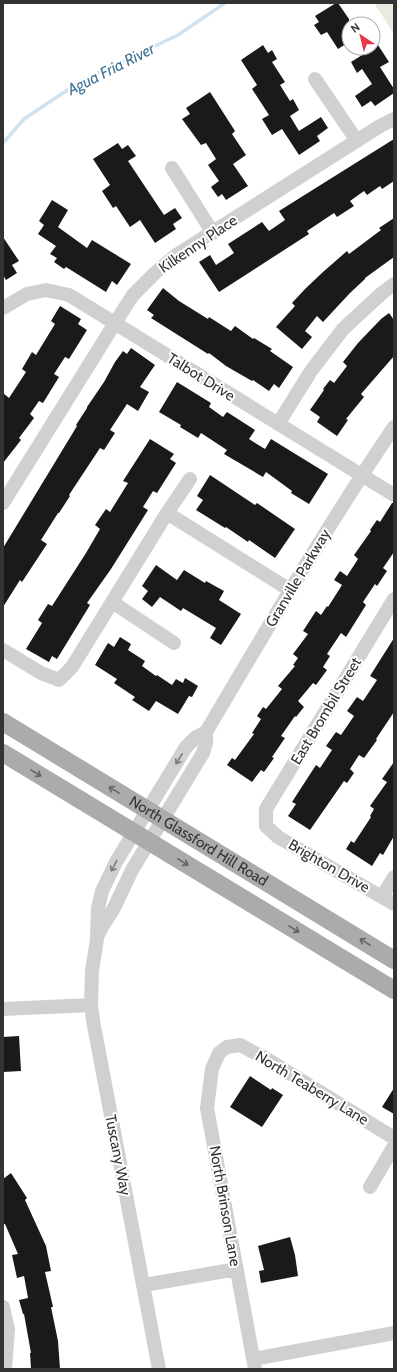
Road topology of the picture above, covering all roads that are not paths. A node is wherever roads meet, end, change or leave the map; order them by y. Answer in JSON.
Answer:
{"nodes":[{"id":1,"x":315,"y":79,"type":"dead end"},
{"id":2,"x":394,"y":119,"type":"edge"},
{"id":3,"x":357,"y":141,"type":"junction"},
{"id":4,"x":172,"y":168,"type":"dead end"},
{"id":5,"x":213,"y":232,"type":"junction"},
{"id":6,"x":394,"y":284,"type":"edge"},
{"id":7,"x":3,"y":308,"type":"edge"},
{"id":8,"x":115,"y":323,"type":"junction"},
{"id":9,"x":278,"y":424,"type":"junction"},
{"id":10,"x":394,"y":427,"type":"edge"},
{"id":11,"x":361,"y":475,"type":"junction"},
{"id":12,"x":190,"y":479,"type":"dead end"},
{"id":13,"x":394,"y":495,"type":"edge"},
{"id":14,"x":3,"y":503,"type":"edge"},
{"id":15,"x":167,"y":513,"type":"junction"},
{"id":16,"x":290,"y":590,"type":"junction"},
{"id":17,"x":394,"y":599,"type":"edge"},
{"id":18,"x":112,"y":602,"type":"junction"},
{"id":19,"x":174,"y":643,"type":"dead end"},
{"id":20,"x":3,"y":650,"type":"edge"},
{"id":21,"x":3,"y":722,"type":"edge"},
{"id":22,"x":206,"y":732,"type":"junction"},
{"id":23,"x":3,"y":753,"type":"edge"},
{"id":24,"x":147,"y":810,"type":"junction"},
{"id":25,"x":163,"y":819,"type":"junction"},
{"id":26,"x":266,"y":826,"type":"joint"},
{"id":27,"x":134,"y":832,"type":"junction"},
{"id":28,"x":149,"y":842,"type":"junction"},
{"id":29,"x":394,"y":877,"type":"edge"},
{"id":30,"x":388,"y":900,"type":"edge"},
{"id":31,"x":97,"y":939,"type":"junction"},
{"id":32,"x":394,"y":960,"type":"edge"},
{"id":33,"x":394,"y":990,"type":"edge"},
{"id":34,"x":92,"y":1005,"type":"junction"},
{"id":35,"x":3,"y":1009,"type":"edge"},
{"id":36,"x":227,"y":1047,"type":"joint"},
{"id":37,"x":394,"y":1138,"type":"edge"},
{"id":38,"x":394,"y":1146,"type":"edge"},
{"id":39,"x":370,"y":1187,"type":"dead end"},
{"id":40,"x":237,"y":1269,"type":"junction"},
{"id":41,"x":144,"y":1285,"type":"junction"},
{"id":42,"x":3,"y":1307,"type":"edge"},
{"id":43,"x":394,"y":1333,"type":"edge"},
{"id":44,"x":254,"y":1364,"type":"edge"},
{"id":45,"x":5,"y":1369,"type":"edge"},
{"id":46,"x":159,"y":1369,"type":"edge"}],
"edges":[{"from":1,"to":3,"type":"street"},
{"from":2,"to":3,"type":"street","name":"Kilkenny Place"},
{"from":3,"to":5,"type":"street","name":"Kilkenny Place"},
{"from":4,"to":5,"type":"street"},
{"from":5,"to":8,"type":"street","name":"Kilkenny Place"},
{"from":6,"to":9,"type":"street"},
{"from":7,"to":8,"type":"street","name":"Talbot Drive"},
{"from":8,"to":9,"type":"street","name":"Talbot Drive"},
{"from":8,"to":14,"type":"street","name":"Kilkenny Place"},
{"from":9,"to":11,"type":"street","name":"Talbot Drive"},
{"from":10,"to":11,"type":"street","name":"Granville Parkway"},
{"from":11,"to":13,"type":"street","name":"Talbot Drive"},
{"from":11,"to":16,"type":"street","name":"Granville Parkway"},
{"from":12,"to":15,"type":"street"},
{"from":15,"to":16,"type":"street"},
{"from":15,"to":18,"type":"street"},
{"from":16,"to":22,"type":"street","name":"Granville Parkway"},
{"from":17,"to":26,"type":"street","name":"East Brombil Street"},
{"from":18,"to":19,"type":"street"},
{"from":18,"to":20,"type":"street"},
{"from":24,"to":21,"type":"main road","name":"North Glassford Hill Road","one_way":true},
{"from":22,"to":24,"type":"street","name":"Granville Parkway","one_way":true},
{"from":22,"to":25,"type":"street","name":"Granville Parkway"},
{"from":23,"to":27,"type":"main road","name":"North Glassford Hill Road","one_way":true},
{"from":24,"to":25,"type":"main road","name":"North Glassford Hill Road"},
{"from":24,"to":27,"type":"street","name":"Tuscany Way"},
{"from":25,"to":28,"type":"street","name":"Tuscany Way"},
{"from":32,"to":25,"type":"main road","name":"North Glassford Hill Road","one_way":true},
{"from":26,"to":30,"type":"street","name":"Brighton Drive"},
{"from":27,"to":28,"type":"main road","name":"North Glassford Hill Road"},
{"from":27,"to":31,"type":"street","name":"Tuscany Way","one_way":true},
{"from":28,"to":31,"type":"street","name":"Tuscany Way"},
{"from":28,"to":33,"type":"main road","name":"North Glassford Hill Road","one_way":true},
{"from":29,"to":30,"type":"street"},
{"from":31,"to":34,"type":"street","name":"Tuscany Way"},
{"from":34,"to":35,"type":"street"},
{"from":34,"to":41,"type":"street","name":"Tuscany Way"},
{"from":36,"to":37,"type":"street","name":"North Teaberry Lane"},
{"from":36,"to":40,"type":"street","name":"North Brinson Lane"},
{"from":38,"to":39,"type":"street"},
{"from":40,"to":41,"type":"street"},
{"from":40,"to":44,"type":"street","name":"North Brinson Lane"},
{"from":41,"to":46,"type":"street","name":"Tuscany Way"},
{"from":42,"to":45,"type":"street"},
{"from":43,"to":44,"type":"street"}]}
